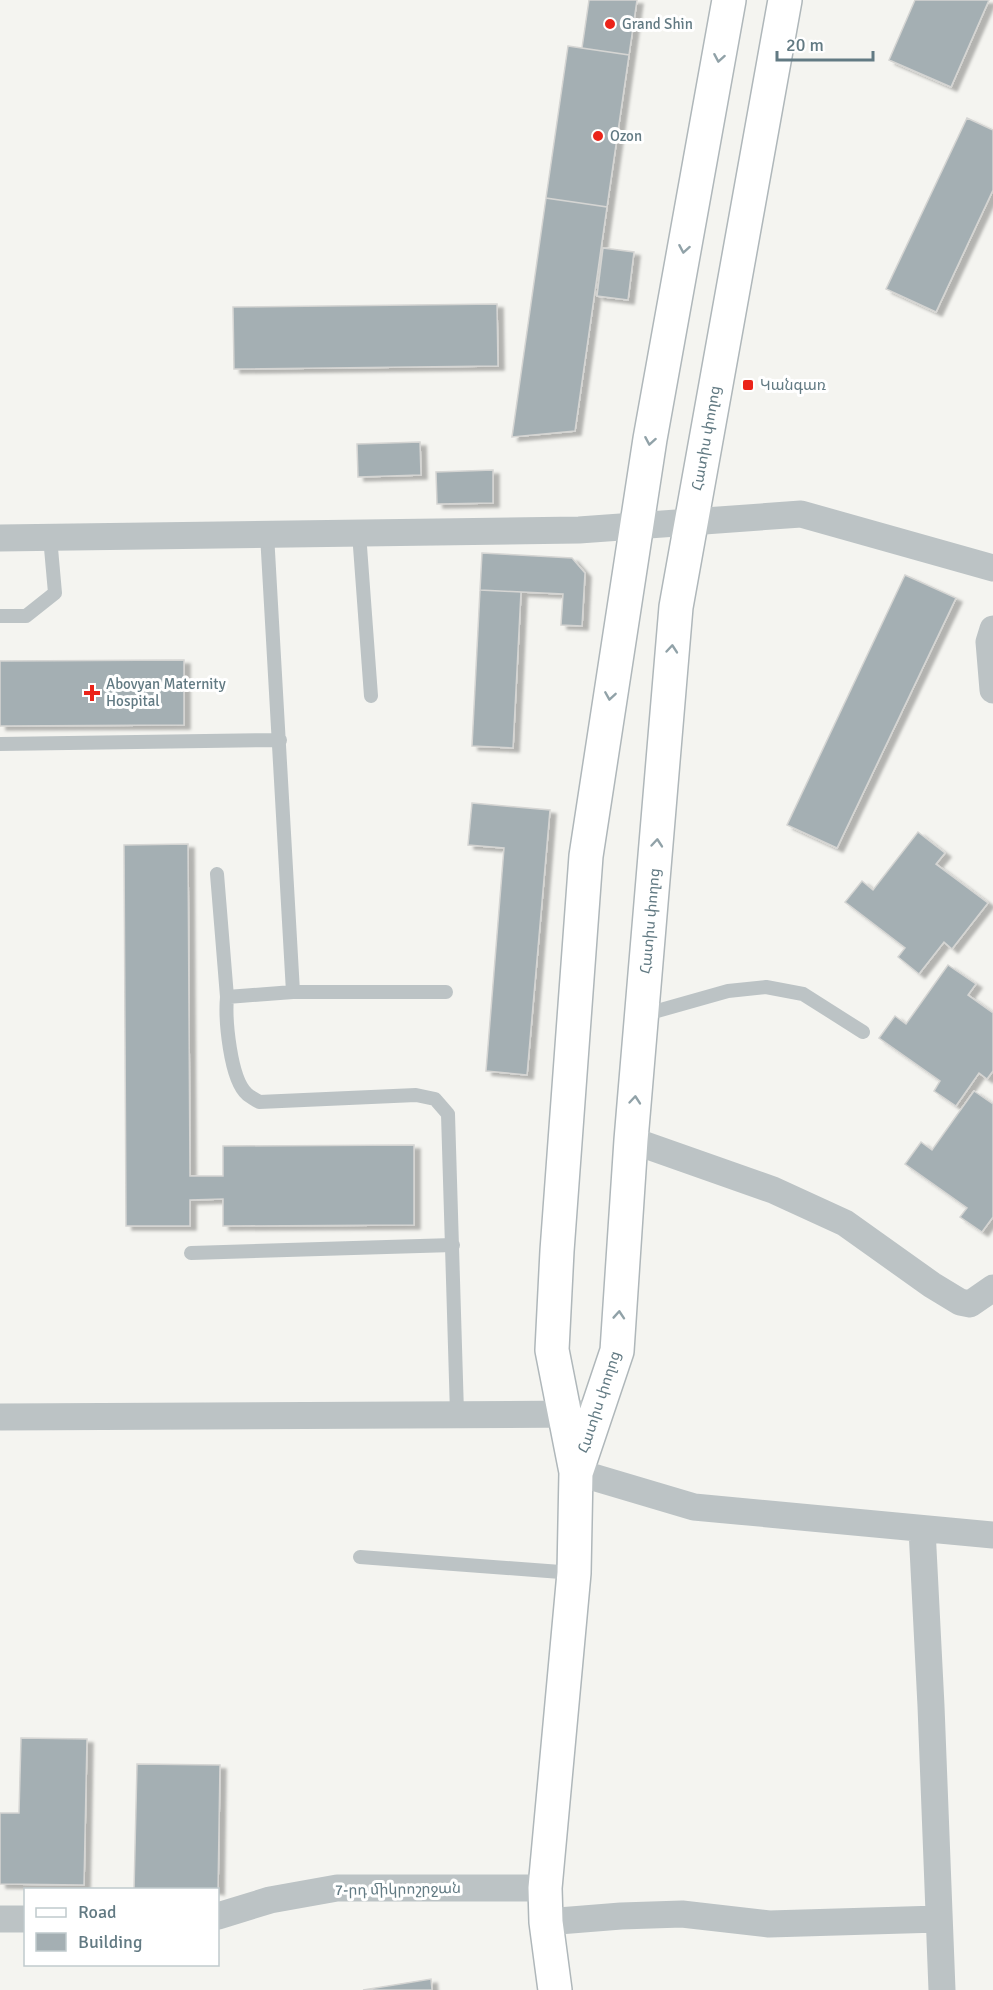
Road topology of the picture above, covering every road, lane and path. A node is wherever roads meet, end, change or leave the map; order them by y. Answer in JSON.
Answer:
{"nodes":[{"id":1,"x":729,"y":0,"type":"edge"},
{"id":2,"x":785,"y":0,"type":"edge"},
{"id":3,"x":691,"y":522,"type":"junction"},
{"id":4,"x":637,"y":526,"type":"junction"},
{"id":5,"x":359,"y":533,"type":"junction"},
{"id":6,"x":267,"y":534,"type":"junction"},
{"id":7,"x":50,"y":537,"type":"junction"},
{"id":8,"x":0,"y":538,"type":"edge"},
{"id":9,"x":993,"y":568,"type":"edge"},
{"id":10,"x":0,"y":616,"type":"edge"},
{"id":11,"x":993,"y":629,"type":"edge"},
{"id":12,"x":993,"y":690,"type":"edge"},
{"id":13,"x":371,"y":696,"type":"dead end"},
{"id":14,"x":280,"y":740,"type":"junction"},
{"id":15,"x":0,"y":744,"type":"edge"},
{"id":16,"x":217,"y":874,"type":"dead end"},
{"id":17,"x":293,"y":992,"type":"junction"},
{"id":18,"x":446,"y":992,"type":"dead end"},
{"id":19,"x":227,"y":997,"type":"junction"},
{"id":20,"x":643,"y":1015,"type":"junction"},
{"id":21,"x":863,"y":1032,"type":"dead end"},
{"id":22,"x":631,"y":1140,"type":"junction"},
{"id":23,"x":453,"y":1245,"type":"junction"},
{"id":24,"x":191,"y":1252,"type":"dead end"},
{"id":25,"x":993,"y":1288,"type":"edge"},
{"id":26,"x":457,"y":1413,"type":"junction"},
{"id":27,"x":580,"y":1414,"type":"junction"},
{"id":28,"x":0,"y":1418,"type":"edge"},
{"id":29,"x":576,"y":1472,"type":"junction"},
{"id":30,"x":922,"y":1529,"type":"junction"},
{"id":31,"x":993,"y":1535,"type":"edge"},
{"id":32,"x":360,"y":1557,"type":"dead end"},
{"id":33,"x":574,"y":1573,"type":"junction"},
{"id":34,"x":545,"y":1888,"type":"junction"},
{"id":35,"x":219,"y":1916,"type":"edge"},
{"id":36,"x":24,"y":1918,"type":"edge"},
{"id":37,"x":939,"y":1918,"type":"junction"},
{"id":38,"x":0,"y":1919,"type":"edge"},
{"id":39,"x":546,"y":1922,"type":"junction"},
{"id":40,"x":555,"y":1990,"type":"edge"},
{"id":41,"x":942,"y":1990,"type":"edge"}],
"edges":[{"from":1,"to":4,"type":"main road","name":"Հատիս փողոց","one_way":true},
{"from":2,"to":3,"type":"main road","name":"Հատիս փողոց"},
{"from":3,"to":4,"type":"street"},
{"from":3,"to":9,"type":"street"},
{"from":20,"to":3,"type":"main road","name":"Հատիս փողոց","one_way":true},
{"from":4,"to":5,"type":"street"},
{"from":4,"to":27,"type":"main road","name":"Հատիս փողոց","one_way":true},
{"from":5,"to":6,"type":"street"},
{"from":5,"to":13,"type":"lane"},
{"from":6,"to":7,"type":"street"},
{"from":6,"to":14,"type":"lane"},
{"from":7,"to":8,"type":"street"},
{"from":7,"to":10,"type":"lane"},
{"from":11,"to":12,"type":"street"},
{"from":14,"to":15,"type":"lane"},
{"from":14,"to":17,"type":"lane"},
{"from":16,"to":19,"type":"lane"},
{"from":17,"to":18,"type":"lane"},
{"from":17,"to":19,"type":"lane"},
{"from":19,"to":23,"type":"lane"},
{"from":20,"to":21,"type":"lane"},
{"from":22,"to":20,"type":"main road","name":"Հատիս փողոց","one_way":true},
{"from":22,"to":25,"type":"street"},
{"from":27,"to":22,"type":"main road","name":"Հատիս փողոց","one_way":true},
{"from":23,"to":24,"type":"lane"},
{"from":23,"to":26,"type":"lane"},
{"from":26,"to":27,"type":"street"},
{"from":26,"to":28,"type":"street"},
{"from":27,"to":29,"type":"main road","name":"Հատիս փողոց"},
{"from":29,"to":30,"type":"street"},
{"from":29,"to":33,"type":"main road","name":"Հատիս փողոց"},
{"from":30,"to":31,"type":"street"},
{"from":30,"to":37,"type":"street"},
{"from":32,"to":33,"type":"lane"},
{"from":33,"to":34,"type":"main road","name":"Հատիս փողոց"},
{"from":34,"to":35,"type":"street","name":"7-րդ միկրոշրջան"},
{"from":34,"to":39,"type":"main road","name":"Հատիս փողոց"},
{"from":36,"to":38,"type":"street"},
{"from":37,"to":39,"type":"street"},
{"from":37,"to":41,"type":"street"},
{"from":39,"to":40,"type":"main road","name":"Հատիս փողոց"}]}
